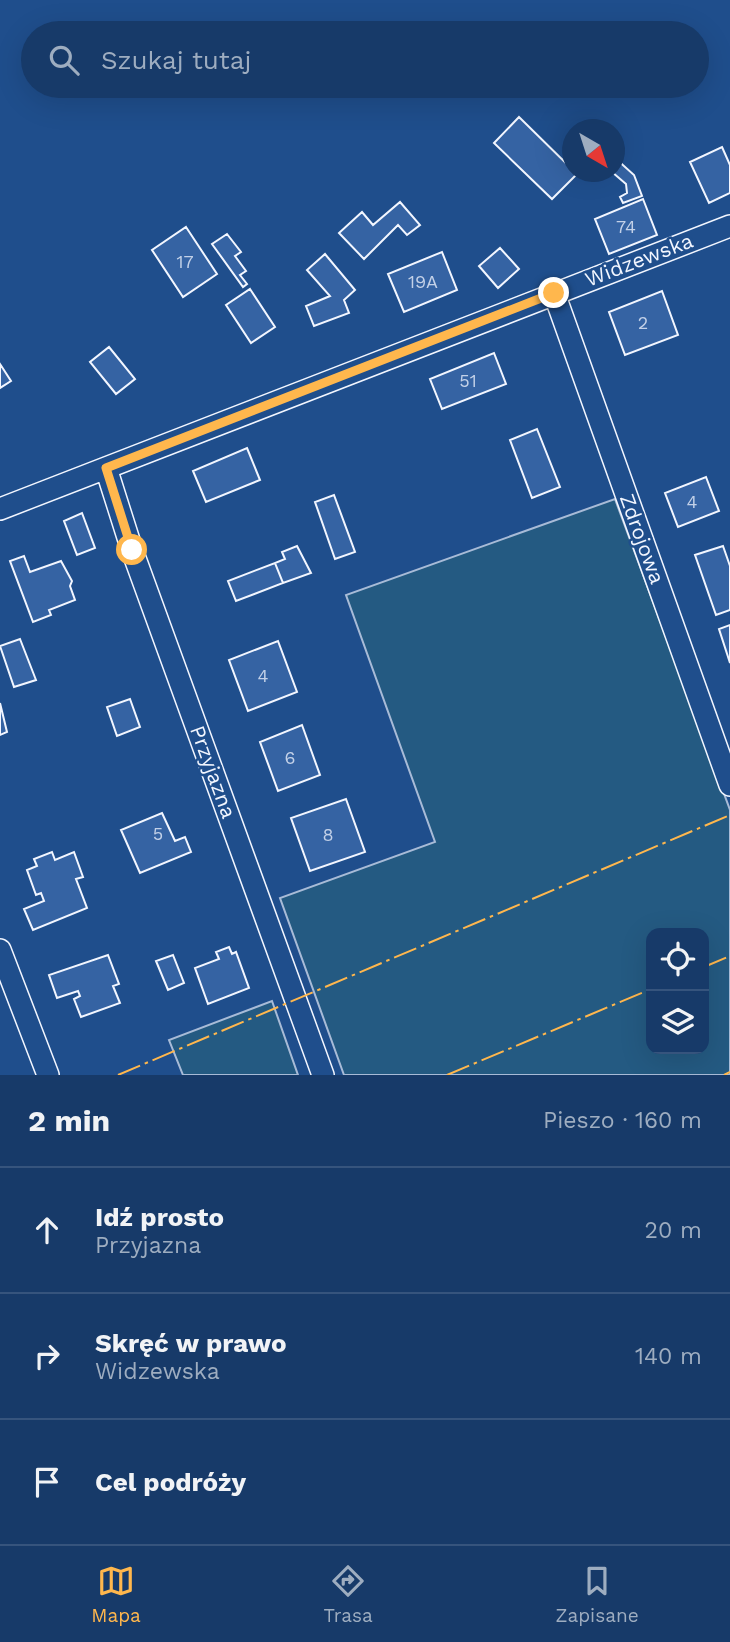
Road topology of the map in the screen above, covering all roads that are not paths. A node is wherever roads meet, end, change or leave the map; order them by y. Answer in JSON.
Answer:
{"nodes":[{"id":1,"x":730,"y":226,"type":"edge"},
{"id":2,"x":554,"y":293,"type":"junction"},
{"id":3,"x":106,"y":468,"type":"junction"},
{"id":4,"x":0,"y":509,"type":"edge"},
{"id":5,"x":730,"y":785,"type":"edge"},
{"id":6,"x":0,"y":950,"type":"edge"},
{"id":7,"x":48,"y":1075,"type":"edge"},
{"id":8,"x":323,"y":1075,"type":"edge"}],
"edges":[{"from":1,"to":2,"type":"street","name":"Widzewska"},
{"from":2,"to":3,"type":"street","name":"Widzewska"},
{"from":2,"to":5,"type":"street","name":"Zdrojowa"},
{"from":3,"to":4,"type":"street","name":"Widzewska"},
{"from":3,"to":8,"type":"street","name":"Przyjazna"},
{"from":6,"to":7,"type":"street"}]}
